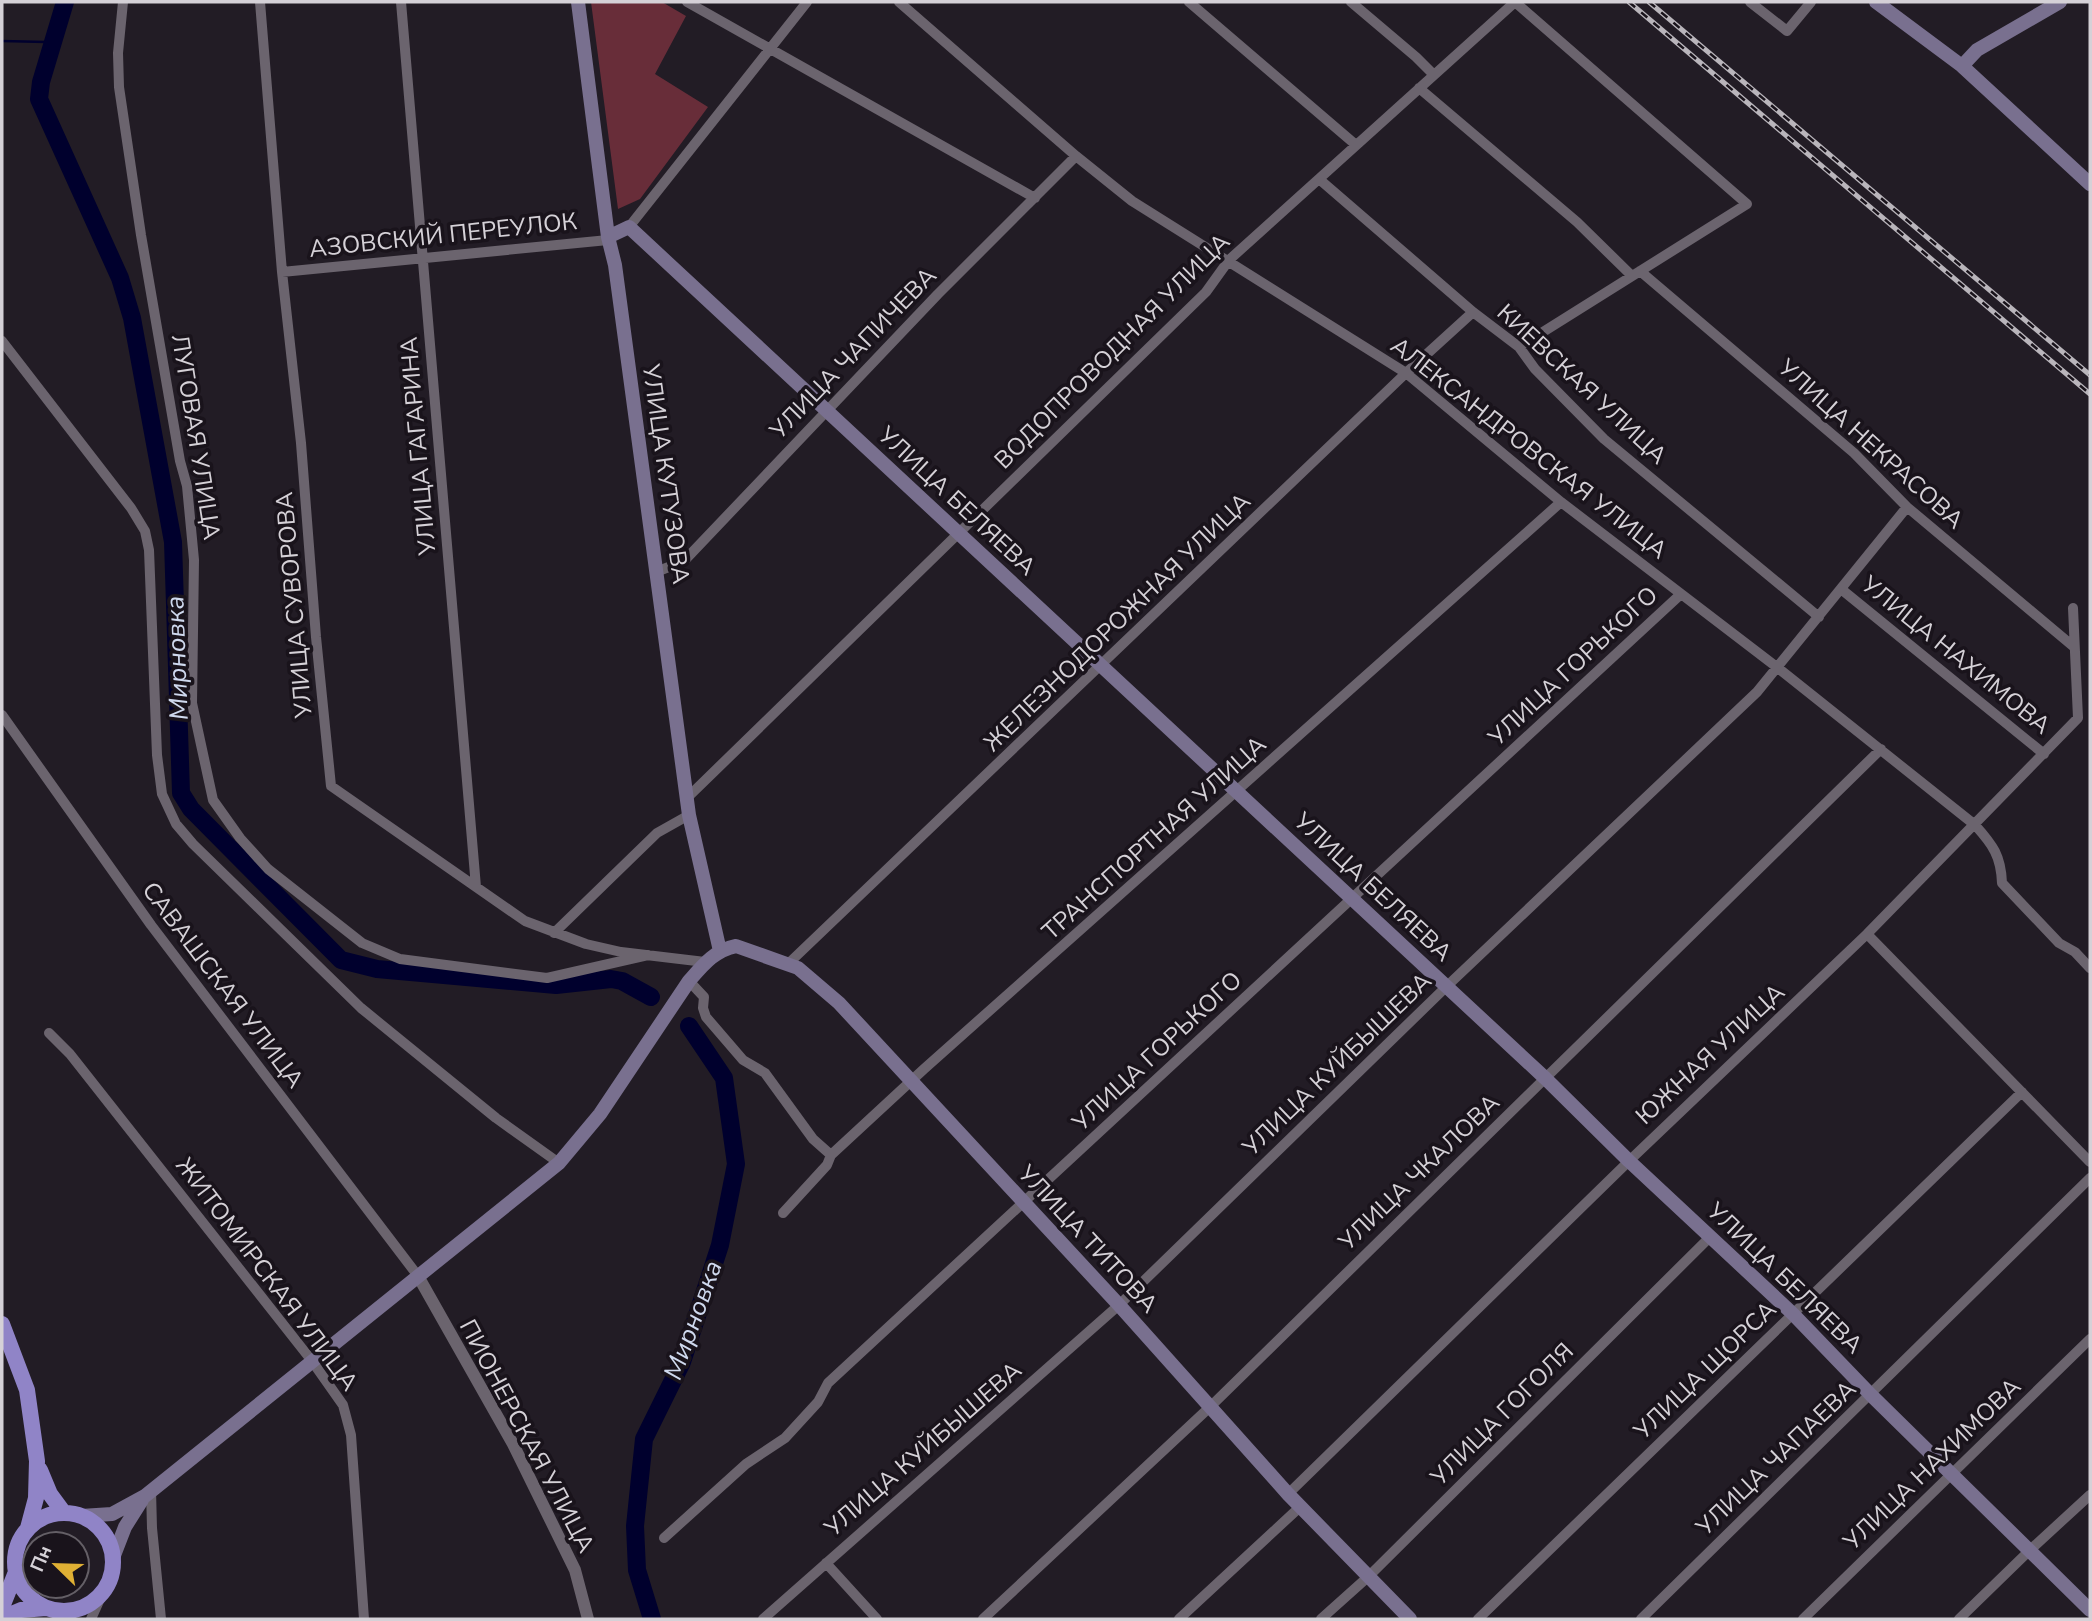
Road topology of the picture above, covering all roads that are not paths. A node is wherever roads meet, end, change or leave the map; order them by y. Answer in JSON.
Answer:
{"nodes":[{"id":1,"x":123,"y":2,"type":"edge"},
{"id":2,"x":260,"y":2,"type":"edge"},
{"id":3,"x":401,"y":2,"type":"edge"},
{"id":4,"x":578,"y":2,"type":"edge"},
{"id":5,"x":687,"y":2,"type":"edge"},
{"id":6,"x":899,"y":2,"type":"edge"},
{"id":7,"x":1189,"y":2,"type":"edge"},
{"id":8,"x":1351,"y":2,"type":"edge"},
{"id":9,"x":1515,"y":2,"type":"edge"},
{"id":10,"x":1750,"y":2,"type":"edge"},
{"id":11,"x":1811,"y":2,"type":"edge"},
{"id":12,"x":1876,"y":2,"type":"edge"},
{"id":13,"x":2060,"y":2,"type":"edge"},
{"id":14,"x":803,"y":3,"type":"edge"},
{"id":15,"x":770,"y":49,"type":"junction"},
{"id":16,"x":1962,"y":66,"type":"junction"},
{"id":17,"x":1434,"y":75,"type":"junction"},
{"id":18,"x":1419,"y":88,"type":"junction"},
{"id":19,"x":1356,"y":145,"type":"junction"},
{"id":20,"x":1076,"y":156,"type":"junction"},
{"id":21,"x":1319,"y":179,"type":"junction"},
{"id":22,"x":2090,"y":184,"type":"edge"},
{"id":23,"x":1035,"y":198,"type":"junction"},
{"id":24,"x":629,"y":227,"type":"junction"},
{"id":25,"x":608,"y":238,"type":"junction"},
{"id":26,"x":424,"y":258,"type":"junction"},
{"id":27,"x":1230,"y":260,"type":"junction"},
{"id":28,"x":282,"y":272,"type":"junction"},
{"id":29,"x":1636,"y":274,"type":"junction"},
{"id":30,"x":1473,"y":312,"type":"junction"},
{"id":31,"x":2,"y":341,"type":"edge"},
{"id":32,"x":1519,"y":347,"type":"junction"},
{"id":33,"x":1406,"y":373,"type":"junction"},
{"id":34,"x":827,"y":411,"type":"junction"},
{"id":35,"x":1560,"y":502,"type":"junction"},
{"id":36,"x":1907,"y":507,"type":"junction"},
{"id":37,"x":959,"y":534,"type":"junction"},
{"id":38,"x":656,"y":572,"type":"junction"},
{"id":39,"x":1841,"y":589,"type":"junction"},
{"id":40,"x":1681,"y":594,"type":"junction"},
{"id":41,"x":2073,"y":608,"type":"dead end"},
{"id":42,"x":1819,"y":617,"type":"junction"},
{"id":43,"x":2074,"y":646,"type":"junction"},
{"id":44,"x":1102,"y":666,"type":"junction"},
{"id":45,"x":1778,"y":668,"type":"junction"},
{"id":46,"x":2,"y":715,"type":"edge"},
{"id":47,"x":1881,"y":749,"type":"junction"},
{"id":48,"x":2044,"y":754,"type":"junction"},
{"id":49,"x":1237,"y":792,"type":"junction"},
{"id":50,"x":687,"y":798,"type":"junction"},
{"id":51,"x":689,"y":815,"type":"junction"},
{"id":52,"x":1975,"y":825,"type":"junction"},
{"id":53,"x":476,"y":887,"type":"junction"},
{"id":54,"x":1352,"y":899,"type":"junction"},
{"id":55,"x":554,"y":933,"type":"junction"},
{"id":56,"x":1867,"y":934,"type":"junction"},
{"id":57,"x":720,"y":951,"type":"junction"},
{"id":58,"x":648,"y":955,"type":"junction"},
{"id":59,"x":705,"y":962,"type":"junction"},
{"id":60,"x":789,"y":963,"type":"junction"},
{"id":61,"x":2090,"y":968,"type":"edge"},
{"id":62,"x":689,"y":981,"type":"junction"},
{"id":63,"x":1446,"y":987,"type":"junction"},
{"id":64,"x":49,"y":1033,"type":"dead end"},
{"id":65,"x":1545,"y":1078,"type":"junction"},
{"id":66,"x":912,"y":1083,"type":"junction"},
{"id":67,"x":2022,"y":1092,"type":"junction"},
{"id":68,"x":831,"y":1155,"type":"junction"},
{"id":69,"x":1629,"y":1161,"type":"junction"},
{"id":70,"x":2090,"y":1162,"type":"edge"},
{"id":71,"x":559,"y":1163,"type":"junction"},
{"id":72,"x":2090,"y":1178,"type":"edge"},
{"id":73,"x":1024,"y":1204,"type":"junction"},
{"id":74,"x":783,"y":1213,"type":"dead end"},
{"id":75,"x":1711,"y":1236,"type":"junction"},
{"id":76,"x":418,"y":1276,"type":"junction"},
{"id":77,"x":1119,"y":1305,"type":"junction"},
{"id":78,"x":1794,"y":1314,"type":"junction"},
{"id":79,"x":2,"y":1324,"type":"edge"},
{"id":80,"x":2090,"y":1339,"type":"edge"},
{"id":81,"x":312,"y":1361,"type":"junction"},
{"id":82,"x":1871,"y":1395,"type":"junction"},
{"id":83,"x":1210,"y":1406,"type":"junction"},
{"id":84,"x":37,"y":1461,"type":"junction"},
{"id":85,"x":1952,"y":1475,"type":"junction"},
{"id":86,"x":148,"y":1493,"type":"junction"},
{"id":87,"x":1288,"y":1494,"type":"junction"},
{"id":88,"x":2090,"y":1495,"type":"edge"},
{"id":89,"x":1301,"y":1507,"type":"junction"},
{"id":90,"x":64,"y":1513,"type":"junction"},
{"id":91,"x":81,"y":1516,"type":"junction"},
{"id":92,"x":28,"y":1528,"type":"junction"},
{"id":93,"x":664,"y":1538,"type":"dead end"},
{"id":94,"x":2029,"y":1550,"type":"junction"},
{"id":95,"x":113,"y":1559,"type":"junction"},
{"id":96,"x":826,"y":1563,"type":"junction"},
{"id":97,"x":16,"y":1572,"type":"junction"},
{"id":98,"x":1369,"y":1576,"type":"junction"},
{"id":99,"x":104,"y":1590,"type":"junction"},
{"id":100,"x":2,"y":1607,"type":"edge"},
{"id":101,"x":2090,"y":1610,"type":"edge"},
{"id":102,"x":58,"y":1613,"type":"edge"},
{"id":103,"x":2,"y":1618,"type":"edge"},
{"id":104,"x":91,"y":1619,"type":"edge"},
{"id":105,"x":160,"y":1619,"type":"edge"},
{"id":106,"x":364,"y":1619,"type":"edge"},
{"id":107,"x":588,"y":1619,"type":"edge"},
{"id":108,"x":763,"y":1619,"type":"edge"},
{"id":109,"x":877,"y":1619,"type":"edge"},
{"id":110,"x":983,"y":1619,"type":"edge"},
{"id":111,"x":1179,"y":1619,"type":"edge"},
{"id":112,"x":1321,"y":1619,"type":"edge"},
{"id":113,"x":1410,"y":1619,"type":"edge"},
{"id":114,"x":1478,"y":1619,"type":"edge"},
{"id":115,"x":1641,"y":1619,"type":"edge"},
{"id":116,"x":1803,"y":1619,"type":"edge"},
{"id":117,"x":1959,"y":1619,"type":"edge"}],
"edges":[{"from":1,"to":58,"type":"street","name":"ЛУГОВАЯ УЛИЦА"},
{"from":2,"to":28,"type":"street","name":"УЛИЦА СУВОРОВА"},
{"from":3,"to":26,"type":"street","name":"УЛИЦА ГАГАРИНА"},
{"from":4,"to":25,"type":"main road","name":"УЛИЦА КУТУЗОВА"},
{"from":5,"to":15,"type":"street"},
{"from":6,"to":20,"type":"street","name":"АЛЕКСАНДРОВСКАЯ УЛИЦА"},
{"from":7,"to":19,"type":"street"},
{"from":8,"to":17,"type":"street"},
{"from":9,"to":17,"type":"street","name":"ВОДОПРОВОДНАЯ УЛИЦА"},
{"from":9,"to":29,"type":"street"},
{"from":10,"to":11,"type":"street"},
{"from":12,"to":16,"type":"main road"},
{"from":13,"to":16,"type":"main road"},
{"from":14,"to":15,"type":"street"},
{"from":15,"to":23,"type":"street"},
{"from":15,"to":24,"type":"street"},
{"from":16,"to":22,"type":"main road"},
{"from":17,"to":18,"type":"street","name":"ВОДОПРОВОДНАЯ УЛИЦА"},
{"from":18,"to":19,"type":"street","name":"ВОДОПРОВОДНАЯ УЛИЦА"},
{"from":18,"to":29,"type":"street","name":"УЛИЦА НЕКРАСОВА"},
{"from":19,"to":21,"type":"street","name":"ВОДОПРОВОДНАЯ УЛИЦА"},
{"from":20,"to":23,"type":"street","name":"УЛИЦА ЧАПИЧЕВА"},
{"from":20,"to":27,"type":"street","name":"АЛЕКСАНДРОВСКАЯ УЛИЦА"},
{"from":21,"to":27,"type":"street","name":"ВОДОПРОВОДНАЯ УЛИЦА"},
{"from":21,"to":30,"type":"street","name":"КИЕВСКАЯ УЛИЦА"},
{"from":23,"to":34,"type":"street","name":"УЛИЦА ЧАПИЧЕВА"},
{"from":24,"to":25,"type":"main road"},
{"from":24,"to":34,"type":"main road","name":"УЛИЦА БЕЛЯЕВА"},
{"from":25,"to":26,"type":"street","name":"АЗОВСКИЙ ПЕРЕУЛОК"},
{"from":25,"to":38,"type":"main road","name":"УЛИЦА КУТУЗОВА"},
{"from":26,"to":28,"type":"street","name":"АЗОВСКИЙ ПЕРЕУЛОК"},
{"from":26,"to":53,"type":"street","name":"УЛИЦА ГАГАРИНА"},
{"from":27,"to":33,"type":"street","name":"АЛЕКСАНДРОВСКАЯ УЛИЦА"},
{"from":27,"to":37,"type":"street","name":"ВОДОПРОВОДНАЯ УЛИЦА"},
{"from":28,"to":53,"type":"street","name":"УЛИЦА СУВОРОВА"},
{"from":29,"to":32,"type":"street"},
{"from":29,"to":36,"type":"street","name":"УЛИЦА НЕКРАСОВА"},
{"from":30,"to":32,"type":"street","name":"КИЕВСКАЯ УЛИЦА"},
{"from":30,"to":33,"type":"street","name":"ЖЕЛЕЗНОДОРОЖНАЯ УЛИЦА"},
{"from":31,"to":71,"type":"street"},
{"from":32,"to":42,"type":"street","name":"КИЕВСКАЯ УЛИЦА"},
{"from":33,"to":35,"type":"street","name":"АЛЕКСАНДРОВСКАЯ УЛИЦА"},
{"from":33,"to":44,"type":"street","name":"ЖЕЛЕЗНОДОРОЖНАЯ УЛИЦА"},
{"from":34,"to":37,"type":"main road","name":"УЛИЦА БЕЛЯЕВА"},
{"from":34,"to":38,"type":"street","name":"УЛИЦА ЧАПИЧЕВА"},
{"from":35,"to":40,"type":"street","name":"АЛЕКСАНДРОВСКАЯ УЛИЦА"},
{"from":35,"to":49,"type":"street","name":"ТРАНСПОРТНАЯ УЛИЦА"},
{"from":36,"to":39,"type":"street","name":"УЛИЦА КУЙБЫШЕВА"},
{"from":36,"to":43,"type":"street","name":"УЛИЦА НЕКРАСОВА"},
{"from":37,"to":44,"type":"main road","name":"УЛИЦА БЕЛЯЕВА"},
{"from":37,"to":50,"type":"street","name":"ВОДОПРОВОДНАЯ УЛИЦА"},
{"from":38,"to":50,"type":"main road","name":"УЛИЦА КУТУЗОВА"},
{"from":39,"to":42,"type":"street","name":"УЛИЦА КУЙБЫШЕВА"},
{"from":39,"to":48,"type":"street","name":"УЛИЦА НАХИМОВА"},
{"from":40,"to":45,"type":"street","name":"АЛЕКСАНДРОВСКАЯ УЛИЦА"},
{"from":40,"to":54,"type":"street","name":"УЛИЦА ГОРЬКОГО"},
{"from":41,"to":43,"type":"street","name":"ЮЖНАЯ УЛИЦА"},
{"from":42,"to":45,"type":"street","name":"УЛИЦА КУЙБЫШЕВА"},
{"from":43,"to":48,"type":"street","name":"ЮЖНАЯ УЛИЦА"},
{"from":44,"to":49,"type":"main road","name":"УЛИЦА БЕЛЯЕВА"},
{"from":44,"to":60,"type":"street","name":"ЖЕЛЕЗНОДОРОЖНАЯ УЛИЦА"},
{"from":45,"to":47,"type":"street","name":"АЛЕКСАНДРОВСКАЯ УЛИЦА"},
{"from":45,"to":63,"type":"street","name":"УЛИЦА КУЙБЫШЕВА"},
{"from":46,"to":76,"type":"street","name":"САВАШСКАЯ УЛИЦА"},
{"from":47,"to":52,"type":"street","name":"АЛЕКСАНДРОВСКАЯ УЛИЦА"},
{"from":47,"to":65,"type":"street","name":"УЛИЦА ЧКАЛОВА"},
{"from":48,"to":52,"type":"street","name":"ЮЖНАЯ УЛИЦА"},
{"from":49,"to":54,"type":"main road","name":"УЛИЦА БЕЛЯЕВА"},
{"from":49,"to":66,"type":"street","name":"ТРАНСПОРТНАЯ УЛИЦА"},
{"from":50,"to":51,"type":"main road","name":"УЛИЦА КУТУЗОВА"},
{"from":51,"to":55,"type":"street"},
{"from":51,"to":57,"type":"main road","name":"УЛИЦА КУТУЗОВА"},
{"from":52,"to":56,"type":"street","name":"ЮЖНАЯ УЛИЦА"},
{"from":52,"to":61,"type":"street","name":"АЛЕКСАНДРОВСКАЯ УЛИЦА"},
{"from":53,"to":55,"type":"street","name":"УЛИЦА СУВОРОВА"},
{"from":54,"to":63,"type":"main road","name":"УЛИЦА БЕЛЯЕВА"},
{"from":54,"to":73,"type":"street","name":"УЛИЦА ГОРЬКОГО"},
{"from":55,"to":58,"type":"street","name":"УЛИЦА СУВОРОВА"},
{"from":56,"to":67,"type":"street"},
{"from":56,"to":69,"type":"street","name":"ЮЖНАЯ УЛИЦА"},
{"from":57,"to":59,"type":"main road"},
{"from":57,"to":60,"type":"main road","name":"УЛИЦА ТИТОВА"},
{"from":58,"to":59,"type":"street","name":"УЛИЦА СУВОРОВА"},
{"from":59,"to":62,"type":"main road"},
{"from":60,"to":66,"type":"main road","name":"УЛИЦА ТИТОВА"},
{"from":62,"to":68,"type":"street"},
{"from":62,"to":71,"type":"main road"},
{"from":63,"to":65,"type":"main road","name":"УЛИЦА БЕЛЯЕВА"},
{"from":63,"to":77,"type":"street","name":"УЛИЦА КУЙБЫШЕВА"},
{"from":64,"to":81,"type":"street","name":"ЖИТОМИРСКАЯ УЛИЦА"},
{"from":65,"to":69,"type":"main road","name":"УЛИЦА БЕЛЯЕВА"},
{"from":65,"to":83,"type":"street","name":"УЛИЦА ЧКАЛОВА"},
{"from":66,"to":68,"type":"street","name":"ТРАНСПОРТНАЯ УЛИЦА"},
{"from":66,"to":73,"type":"main road","name":"УЛИЦА ТИТОВА"},
{"from":67,"to":70,"type":"street"},
{"from":67,"to":78,"type":"street","name":"УЛИЦА ЩОРСА"},
{"from":68,"to":74,"type":"street","name":"ТРАНСПОРТНАЯ УЛИЦА"},
{"from":69,"to":75,"type":"main road","name":"УЛИЦА БЕЛЯЕВА"},
{"from":69,"to":87,"type":"street","name":"ЮЖНАЯ УЛИЦА"},
{"from":71,"to":76,"type":"main road"},
{"from":72,"to":82,"type":"street","name":"УЛИЦА ЧАПАЕВА"},
{"from":73,"to":77,"type":"main road","name":"УЛИЦА ТИТОВА"},
{"from":73,"to":93,"type":"street","name":"УЛИЦА ГОРЬКОГО"},
{"from":75,"to":78,"type":"main road","name":"УЛИЦА БЕЛЯЕВА"},
{"from":75,"to":98,"type":"street","name":"УЛИЦА ГОГОЛЯ"},
{"from":76,"to":81,"type":"main road"},
{"from":76,"to":107,"type":"street","name":"ПИОНЕРСКАЯ УЛИЦА"},
{"from":77,"to":83,"type":"main road","name":"УЛИЦА ТИТОВА"},
{"from":77,"to":96,"type":"street","name":"УЛИЦА КУЙБЫШЕВА"},
{"from":78,"to":82,"type":"main road","name":"УЛИЦА БЕЛЯЕВА"},
{"from":78,"to":114,"type":"street","name":"УЛИЦА ЩОРСА"},
{"from":79,"to":84,"type":"highway"},
{"from":80,"to":85,"type":"street","name":"УЛИЦА НАХИМОВА"},
{"from":81,"to":86,"type":"main road"},
{"from":81,"to":106,"type":"street","name":"ЖИТОМИРСКАЯ УЛИЦА"},
{"from":82,"to":85,"type":"main road","name":"УЛИЦА БЕЛЯЕВА"},
{"from":82,"to":115,"type":"street","name":"УЛИЦА ЧАПАЕВА"},
{"from":83,"to":87,"type":"main road","name":"УЛИЦА ТИТОВА"},
{"from":83,"to":110,"type":"street","name":"УЛИЦА ЧКАЛОВА"},
{"from":84,"to":90,"type":"highway"},
{"from":84,"to":92,"type":"highway"},
{"from":85,"to":94,"type":"main road","name":"УЛИЦА БЕЛЯЕВА"},
{"from":85,"to":116,"type":"street","name":"УЛИЦА НАХИМОВА"},
{"from":86,"to":91,"type":"main road"},
{"from":86,"to":95,"type":"main road"},
{"from":86,"to":105,"type":"street"},
{"from":87,"to":89,"type":"main road","name":"УЛИЦА ТИТОВА"},
{"from":88,"to":94,"type":"street"},
{"from":89,"to":98,"type":"main road","name":"УЛИЦА ТИТОВА"},
{"from":89,"to":111,"type":"street"},
{"from":90,"to":91,"type":"highway"},
{"from":90,"to":92,"type":"highway"},
{"from":91,"to":95,"type":"highway"},
{"from":92,"to":97,"type":"highway"},
{"from":94,"to":101,"type":"main road","name":"УЛИЦА БЕЛЯЕВА"},
{"from":94,"to":117,"type":"street"},
{"from":95,"to":99,"type":"highway"},
{"from":96,"to":108,"type":"street","name":"УЛИЦА КУЙБЫШЕВА"},
{"from":96,"to":109,"type":"street"},
{"from":97,"to":100,"type":"highway"},
{"from":97,"to":102,"type":"highway"},
{"from":98,"to":112,"type":"street","name":"УЛИЦА ГОГОЛЯ"},
{"from":98,"to":113,"type":"main road","name":"УЛИЦА ТИТОВА"},
{"from":99,"to":102,"type":"highway"},
{"from":99,"to":104,"type":"street"},
{"from":102,"to":103,"type":"highway"}]}
